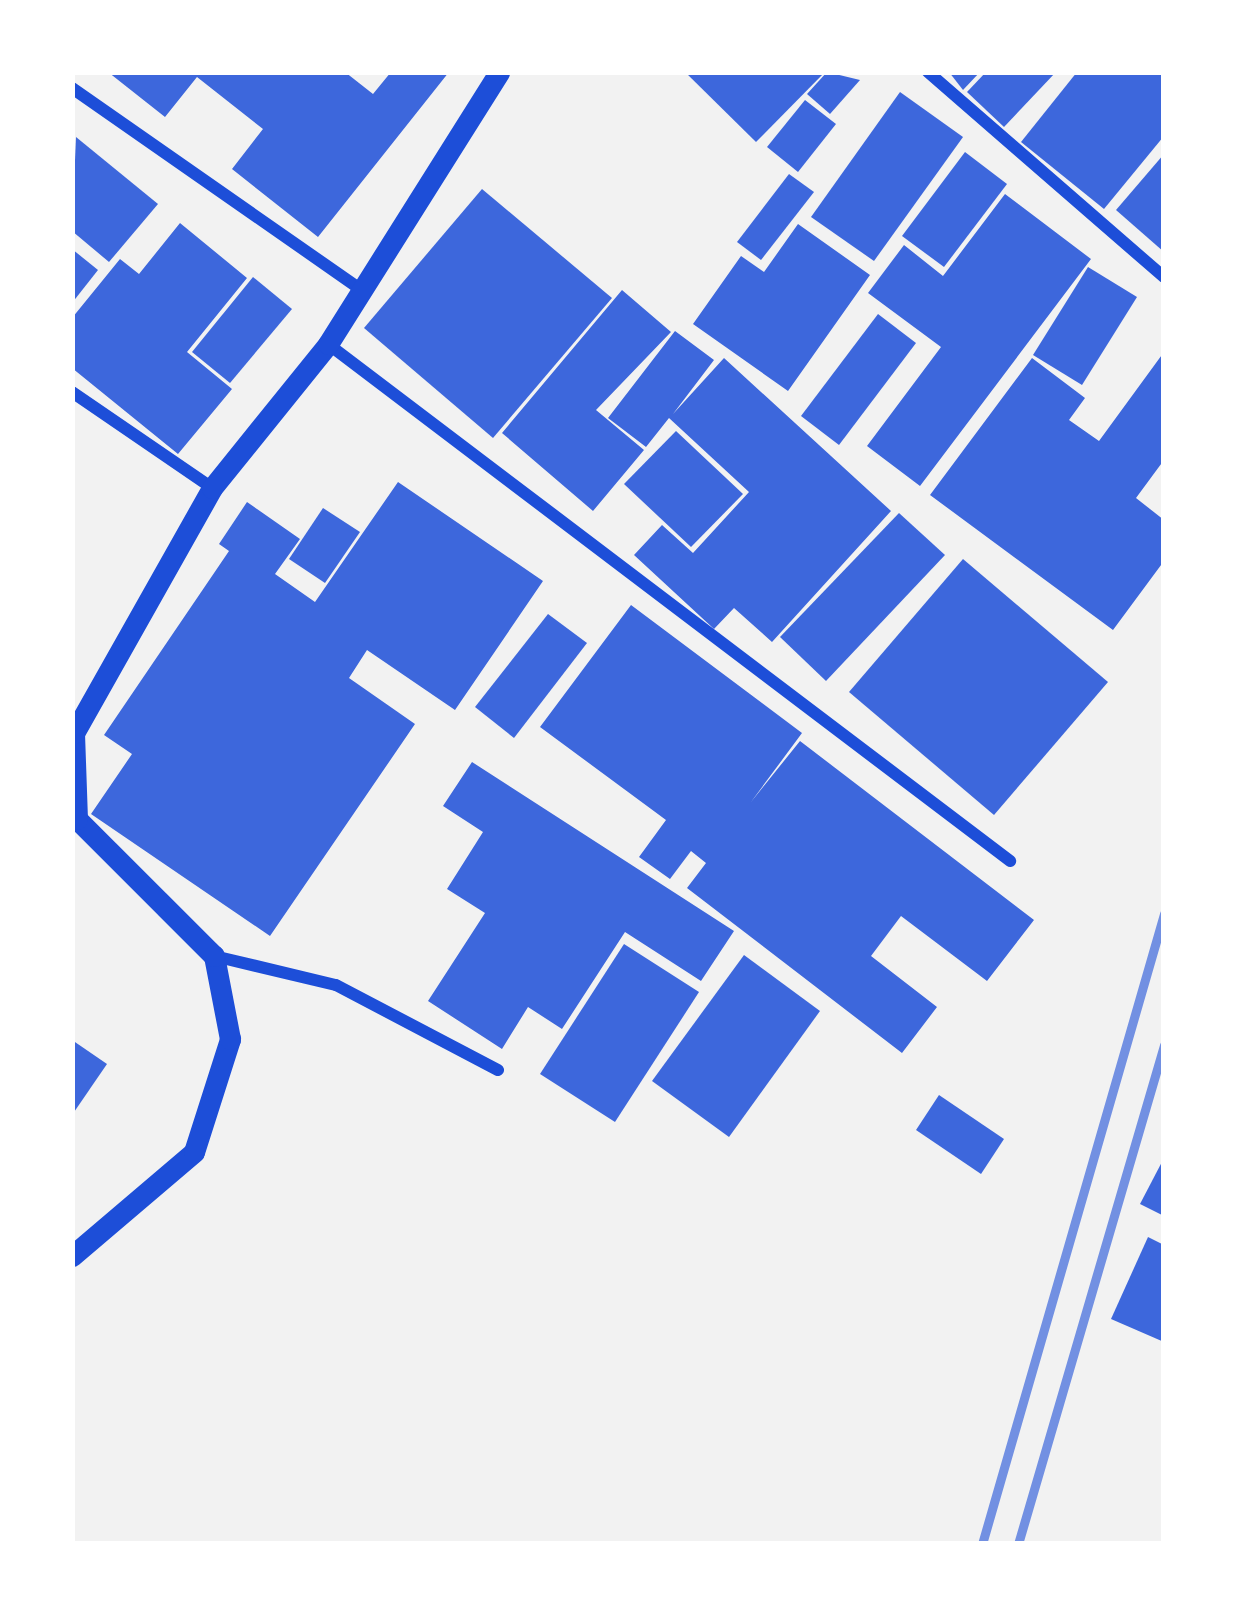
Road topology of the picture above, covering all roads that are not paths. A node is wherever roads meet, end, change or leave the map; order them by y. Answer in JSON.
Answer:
{"nodes":[{"id":1,"x":499,"y":72,"type":"edge"},
{"id":2,"x":928,"y":72,"type":"edge"},
{"id":3,"x":72,"y":88,"type":"edge"},
{"id":4,"x":1164,"y":277,"type":"edge"},
{"id":5,"x":362,"y":290,"type":"junction"},
{"id":6,"x":328,"y":344,"type":"junction"},
{"id":7,"x":72,"y":392,"type":"edge"},
{"id":8,"x":212,"y":488,"type":"junction"},
{"id":9,"x":1010,"y":861,"type":"dead end"},
{"id":10,"x":214,"y":956,"type":"junction"},
{"id":11,"x":498,"y":1070,"type":"dead end"},
{"id":12,"x":72,"y":1256,"type":"edge"}],
"edges":[{"from":1,"to":5,"type":"street"},
{"from":2,"to":4,"type":"street"},
{"from":3,"to":5,"type":"street"},
{"from":5,"to":6,"type":"street"},
{"from":6,"to":8,"type":"street"},
{"from":6,"to":9,"type":"street"},
{"from":7,"to":8,"type":"street"},
{"from":8,"to":10,"type":"street"},
{"from":10,"to":11,"type":"street"},
{"from":10,"to":12,"type":"street"}]}
